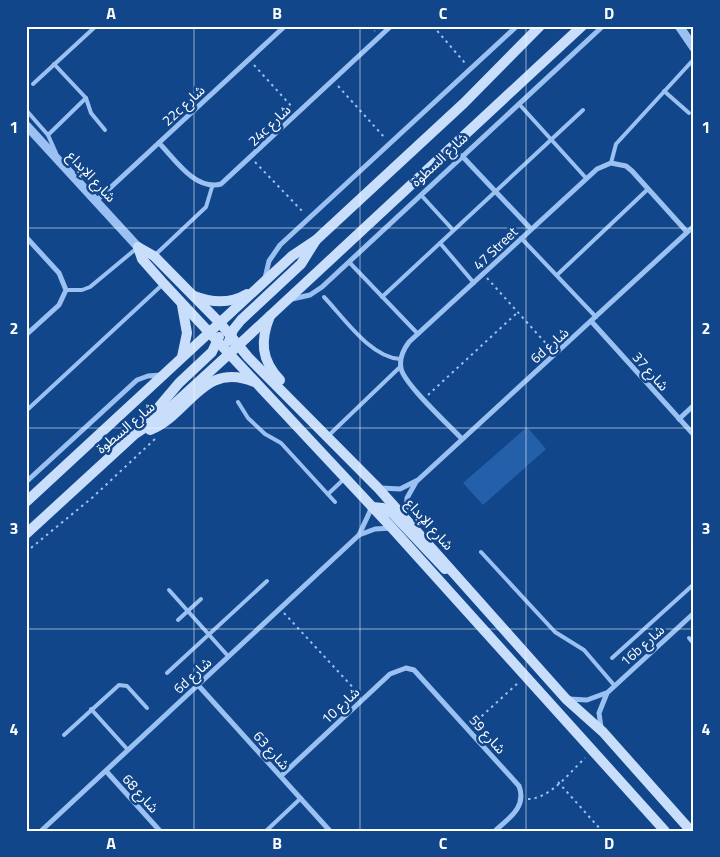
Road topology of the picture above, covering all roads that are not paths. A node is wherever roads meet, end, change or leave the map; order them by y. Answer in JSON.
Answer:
{"nodes":[{"id":1,"x":96,"y":26,"type":"edge"},
{"id":2,"x":284,"y":26,"type":"edge"},
{"id":3,"x":391,"y":26,"type":"edge"},
{"id":4,"x":517,"y":26,"type":"edge"},
{"id":5,"x":540,"y":26,"type":"edge"},
{"id":6,"x":582,"y":26,"type":"edge"},
{"id":7,"x":603,"y":26,"type":"edge"},
{"id":8,"x":680,"y":26,"type":"edge"},
{"id":9,"x":694,"y":37,"type":"edge"},
{"id":10,"x":694,"y":48,"type":"edge"},
{"id":11,"x":694,"y":59,"type":"edge"},
{"id":12,"x":54,"y":64,"type":"junction"},
{"id":13,"x":33,"y":84,"type":"dead end"},
{"id":14,"x":664,"y":91,"type":"junction"},
{"id":15,"x":86,"y":98,"type":"junction"},
{"id":16,"x":519,"y":104,"type":"junction"},
{"id":17,"x":26,"y":110,"type":"edge"},
{"id":18,"x":583,"y":110,"type":"dead end"},
{"id":19,"x":688,"y":113,"type":"dead end"},
{"id":20,"x":26,"y":125,"type":"edge"},
{"id":21,"x":105,"y":130,"type":"dead end"},
{"id":22,"x":48,"y":135,"type":"junction"},
{"id":23,"x":551,"y":140,"type":"junction"},
{"id":24,"x":159,"y":142,"type":"junction"},
{"id":25,"x":462,"y":156,"type":"junction"},
{"id":26,"x":56,"y":158,"type":"junction"},
{"id":27,"x":611,"y":163,"type":"junction"},
{"id":28,"x":586,"y":178,"type":"junction"},
{"id":29,"x":212,"y":187,"type":"junction"},
{"id":30,"x":648,"y":189,"type":"junction"},
{"id":31,"x":496,"y":191,"type":"junction"},
{"id":32,"x":421,"y":195,"type":"junction"},
{"id":33,"x":96,"y":201,"type":"junction"},
{"id":34,"x":694,"y":226,"type":"edge"},
{"id":35,"x":531,"y":229,"type":"junction"},
{"id":36,"x":453,"y":230,"type":"junction"},
{"id":37,"x":687,"y":232,"type":"junction"},
{"id":38,"x":26,"y":237,"type":"edge"},
{"id":39,"x":521,"y":238,"type":"junction"},
{"id":40,"x":316,"y":240,"type":"junction"},
{"id":41,"x":440,"y":243,"type":"junction"},
{"id":42,"x":138,"y":247,"type":"junction"},
{"id":43,"x":154,"y":256,"type":"junction"},
{"id":44,"x":348,"y":262,"type":"junction"},
{"id":45,"x":557,"y":276,"type":"junction"},
{"id":46,"x":474,"y":282,"type":"junction"},
{"id":47,"x":164,"y":284,"type":"junction"},
{"id":48,"x":261,"y":285,"type":"junction"},
{"id":49,"x":66,"y":290,"type":"junction"},
{"id":50,"x":191,"y":295,"type":"junction"},
{"id":51,"x":382,"y":296,"type":"junction"},
{"id":52,"x":324,"y":297,"type":"dead end"},
{"id":53,"x":286,"y":300,"type":"junction"},
{"id":54,"x":182,"y":304,"type":"junction"},
{"id":55,"x":271,"y":314,"type":"junction"},
{"id":56,"x":596,"y":317,"type":"junction"},
{"id":57,"x":591,"y":321,"type":"junction"},
{"id":58,"x":220,"y":323,"type":"junction"},
{"id":59,"x":209,"y":333,"type":"junction"},
{"id":60,"x":418,"y":334,"type":"junction"},
{"id":61,"x":26,"y":335,"type":"edge"},
{"id":62,"x":231,"y":336,"type":"junction"},
{"id":63,"x":218,"y":341,"type":"junction"},
{"id":64,"x":238,"y":344,"type":"junction"},
{"id":65,"x":229,"y":354,"type":"junction"},
{"id":66,"x":181,"y":359,"type":"junction"},
{"id":67,"x":400,"y":359,"type":"junction"},
{"id":68,"x":400,"y":367,"type":"junction"},
{"id":69,"x":164,"y":375,"type":"junction"},
{"id":70,"x":256,"y":383,"type":"junction"},
{"id":71,"x":238,"y":402,"type":"dead end"},
{"id":72,"x":694,"y":405,"type":"edge"},
{"id":73,"x":300,"y":409,"type":"junction"},
{"id":74,"x":26,"y":411,"type":"edge"},
{"id":75,"x":679,"y":419,"type":"junction"},
{"id":76,"x":135,"y":434,"type":"junction"},
{"id":77,"x":694,"y":435,"type":"edge"},
{"id":78,"x":328,"y":437,"type":"junction"},
{"id":79,"x":462,"y":439,"type":"junction"},
{"id":80,"x":345,"y":478,"type":"junction"},
{"id":81,"x":418,"y":480,"type":"junction"},
{"id":82,"x":26,"y":482,"type":"edge"},
{"id":83,"x":378,"y":488,"type":"junction"},
{"id":84,"x":328,"y":494,"type":"junction"},
{"id":85,"x":26,"y":502,"type":"edge"},
{"id":86,"x":336,"y":502,"type":"dead end"},
{"id":87,"x":372,"y":507,"type":"junction"},
{"id":88,"x":406,"y":518,"type":"junction"},
{"id":89,"x":392,"y":528,"type":"junction"},
{"id":90,"x":26,"y":534,"type":"edge"},
{"id":91,"x":359,"y":535,"type":"junction"},
{"id":92,"x":481,"y":552,"type":"dead end"},
{"id":93,"x":267,"y":581,"type":"dead end"},
{"id":94,"x":464,"y":583,"type":"junction"},
{"id":95,"x":694,"y":584,"type":"edge"},
{"id":96,"x":168,"y":590,"type":"dead end"},
{"id":97,"x":201,"y":599,"type":"dead end"},
{"id":98,"x":188,"y":612,"type":"junction"},
{"id":99,"x":694,"y":613,"type":"edge"},
{"id":100,"x":178,"y":620,"type":"dead end"},
{"id":101,"x":209,"y":635,"type":"junction"},
{"id":102,"x":689,"y":638,"type":"dead end"},
{"id":103,"x":694,"y":644,"type":"edge"},
{"id":104,"x":228,"y":656,"type":"junction"},
{"id":105,"x":612,"y":658,"type":"dead end"},
{"id":106,"x":168,"y":673,"type":"dead end"},
{"id":107,"x":421,"y":675,"type":"joint"},
{"id":108,"x":198,"y":685,"type":"junction"},
{"id":109,"x":614,"y":685,"type":"junction"},
{"id":110,"x":607,"y":693,"type":"junction"},
{"id":111,"x":566,"y":699,"type":"junction"},
{"id":112,"x":147,"y":708,"type":"dead end"},
{"id":113,"x":91,"y":709,"type":"junction"},
{"id":114,"x":603,"y":732,"type":"junction"},
{"id":115,"x":64,"y":735,"type":"dead end"},
{"id":116,"x":128,"y":750,"type":"junction"},
{"id":117,"x":106,"y":771,"type":"junction"},
{"id":118,"x":281,"y":776,"type":"junction"},
{"id":119,"x":301,"y":798,"type":"junction"},
{"id":120,"x":41,"y":831,"type":"edge"},
{"id":121,"x":160,"y":831,"type":"edge"},
{"id":122,"x":266,"y":831,"type":"edge"},
{"id":123,"x":330,"y":831,"type":"edge"},
{"id":124,"x":495,"y":831,"type":"edge"},
{"id":125,"x":665,"y":831,"type":"edge"},
{"id":126,"x":691,"y":831,"type":"edge"}],
"edges":[{"from":1,"to":12,"type":"lane"},
{"from":2,"to":24,"type":"street","name":"22c شارع"},
{"from":3,"to":29,"type":"street","name":"24c شارع"},
{"from":4,"to":48,"type":"street"},
{"from":5,"to":40,"type":"main road","name":"شارع السطوة"},
{"from":6,"to":53,"type":"main road","name":"شارع السطوة"},
{"from":7,"to":16,"type":"street","name":"شارع السطوة"},
{"from":8,"to":9,"type":"street"},
{"from":8,"to":10,"type":"street"},
{"from":11,"to":14,"type":"lane"},
{"from":12,"to":13,"type":"lane"},
{"from":12,"to":15,"type":"lane"},
{"from":14,"to":19,"type":"lane"},
{"from":14,"to":27,"type":"lane"},
{"from":15,"to":21,"type":"lane"},
{"from":15,"to":22,"type":"lane"},
{"from":16,"to":23,"type":"lane"},
{"from":16,"to":25,"type":"street","name":"شارع السطوة"},
{"from":17,"to":22,"type":"lane"},
{"from":18,"to":23,"type":"lane"},
{"from":20,"to":26,"type":"street","name":"شارع الإبداع"},
{"from":22,"to":26,"type":"lane"},
{"from":23,"to":28,"type":"lane"},
{"from":23,"to":31,"type":"lane"},
{"from":24,"to":29,"type":"street"},
{"from":24,"to":33,"type":"street","name":"22c شارع"},
{"from":25,"to":31,"type":"street"},
{"from":25,"to":32,"type":"street","name":"شارع السطوة"},
{"from":26,"to":33,"type":"street","name":"شارع الإبداع"},
{"from":27,"to":28,"type":"street","name":"47 Street"},
{"from":27,"to":30,"type":"street"},
{"from":28,"to":35,"type":"street","name":"47 Street"},
{"from":29,"to":43,"type":"lane"},
{"from":30,"to":37,"type":"street"},
{"from":30,"to":45,"type":"lane"},
{"from":31,"to":35,"type":"street"},
{"from":31,"to":36,"type":"lane"},
{"from":32,"to":36,"type":"lane"},
{"from":32,"to":44,"type":"street","name":"شارع السطوة"},
{"from":33,"to":42,"type":"street","name":"شارع الإبداع"},
{"from":34,"to":37,"type":"street","name":"6d شارع"},
{"from":35,"to":39,"type":"street","name":"47 Street"},
{"from":36,"to":41,"type":"lane"},
{"from":37,"to":56,"type":"street","name":"6d شارع"},
{"from":38,"to":49,"type":"street"},
{"from":39,"to":45,"type":"lane"},
{"from":39,"to":46,"type":"street","name":"47 Street"},
{"from":40,"to":48,"type":"main road","name":"شارع السطوة"},
{"from":40,"to":62,"type":"main road"},
{"from":41,"to":46,"type":"lane"},
{"from":41,"to":51,"type":"lane"},
{"from":42,"to":43,"type":"main road","name":"شارع الإبداع"},
{"from":42,"to":47,"type":"main road","name":"شارع الإبداع"},
{"from":42,"to":49,"type":"lane"},
{"from":43,"to":50,"type":"main road","name":"شارع الإبداع"},
{"from":44,"to":51,"type":"lane"},
{"from":44,"to":53,"type":"street","name":"شارع السطوة"},
{"from":45,"to":56,"type":"lane"},
{"from":46,"to":60,"type":"street","name":"47 Street"},
{"from":47,"to":54,"type":"main road","name":"شارع الإبداع"},
{"from":47,"to":74,"type":"lane"},
{"from":48,"to":50,"type":"main road"},
{"from":48,"to":58,"type":"main road","name":"شارع السطوة"},
{"from":49,"to":61,"type":"street"},
{"from":50,"to":58,"type":"main road","name":"شارع الإبداع"},
{"from":51,"to":60,"type":"lane"},
{"from":52,"to":67,"type":"lane"},
{"from":53,"to":55,"type":"main road","name":"شارع السطوة"},
{"from":54,"to":59,"type":"main road","name":"شارع الإبداع"},
{"from":54,"to":66,"type":"main road"},
{"from":55,"to":64,"type":"main road","name":"شارع السطوة"},
{"from":55,"to":73,"type":"main road"},
{"from":56,"to":57,"type":"street","name":"6d شارع"},
{"from":57,"to":75,"type":"street","name":"شارع 37"},
{"from":57,"to":79,"type":"street","name":"6d شارع"},
{"from":58,"to":59,"type":"main road","name":"شارع السطوة"},
{"from":58,"to":62,"type":"main road","name":"شارع الإبداع"},
{"from":58,"to":63,"type":"main road"},
{"from":59,"to":63,"type":"main road","name":"شارع الإبداع"},
{"from":59,"to":66,"type":"main road","name":"شارع السطوة"},
{"from":60,"to":67,"type":"street","name":"47 Street"},
{"from":62,"to":64,"type":"main road","name":"شارع الإبداع"},
{"from":62,"to":65,"type":"main road"},
{"from":63,"to":65,"type":"main road","name":"شارع الإبداع"},
{"from":63,"to":76,"type":"main road"},
{"from":64,"to":65,"type":"main road","name":"شارع السطوة"},
{"from":64,"to":73,"type":"main road","name":"شارع الإبداع"},
{"from":65,"to":70,"type":"main road","name":"شارع الإبداع"},
{"from":65,"to":76,"type":"main road","name":"شارع السطوة"},
{"from":66,"to":69,"type":"main road","name":"شارع السطوة"},
{"from":67,"to":68,"type":"street"},
{"from":68,"to":78,"type":"lane"},
{"from":68,"to":79,"type":"street"},
{"from":69,"to":82,"type":"street","name":"شارع السطوة"},
{"from":69,"to":85,"type":"main road","name":"شارع السطوة"},
{"from":70,"to":76,"type":"main road"},
{"from":70,"to":80,"type":"main road","name":"شارع الإبداع"},
{"from":71,"to":84,"type":"lane"},
{"from":72,"to":75,"type":"street"},
{"from":73,"to":78,"type":"main road","name":"شارع الإبداع"},
{"from":75,"to":77,"type":"street","name":"شارع 37"},
{"from":76,"to":90,"type":"main road","name":"شارع السطوة"},
{"from":78,"to":83,"type":"main road","name":"شارع الإبداع"},
{"from":79,"to":81,"type":"street","name":"6d شارع"},
{"from":80,"to":84,"type":"lane"},
{"from":80,"to":87,"type":"main road","name":"شارع الإبداع"},
{"from":81,"to":83,"type":"street","name":"6d شارع"},
{"from":81,"to":88,"type":"street","name":"6d شارع"},
{"from":83,"to":88,"type":"main road","name":"شارع الإبداع"},
{"from":84,"to":86,"type":"lane"},
{"from":87,"to":89,"type":"main road","name":"شارع الإبداع"},
{"from":87,"to":91,"type":"street","name":"6d شارع"},
{"from":87,"to":94,"type":"main road"},
{"from":88,"to":94,"type":"main road","name":"شارع الإبداع"},
{"from":89,"to":91,"type":"street","name":"6d شارع"},
{"from":89,"to":125,"type":"main road","name":"شارع الإبداع"},
{"from":91,"to":104,"type":"street","name":"6d شارع"},
{"from":92,"to":109,"type":"lane"},
{"from":93,"to":101,"type":"lane"},
{"from":94,"to":111,"type":"main road","name":"شارع الإبداع"},
{"from":95,"to":105,"type":"lane"},
{"from":96,"to":98,"type":"lane"},
{"from":97,"to":98,"type":"lane"},
{"from":98,"to":100,"type":"lane"},
{"from":98,"to":101,"type":"lane"},
{"from":99,"to":109,"type":"street","name":"16b شارع"},
{"from":101,"to":104,"type":"lane"},
{"from":101,"to":106,"type":"lane"},
{"from":102,"to":103,"type":"lane"},
{"from":104,"to":108,"type":"street","name":"6d شارع"},
{"from":107,"to":118,"type":"street","name":"شارع 10"},
{"from":107,"to":124,"type":"street","name":"شارع 59"},
{"from":108,"to":116,"type":"street","name":"6d شارع"},
{"from":108,"to":118,"type":"street","name":"شارع 63"},
{"from":109,"to":110,"type":"street","name":"16b شارع"},
{"from":110,"to":111,"type":"street"},
{"from":110,"to":114,"type":"street","name":"16b شارع"},
{"from":111,"to":114,"type":"main road","name":"شارع الإبداع"},
{"from":112,"to":113,"type":"lane"},
{"from":113,"to":115,"type":"lane"},
{"from":113,"to":116,"type":"lane"},
{"from":114,"to":126,"type":"main road","name":"شارع الإبداع"},
{"from":116,"to":117,"type":"street","name":"6d شارع"},
{"from":117,"to":120,"type":"street","name":"6d شارع"},
{"from":117,"to":121,"type":"street","name":"شارع 68"},
{"from":118,"to":119,"type":"street","name":"شارع 63"},
{"from":119,"to":122,"type":"lane"},
{"from":119,"to":123,"type":"street","name":"شارع 63"}]}
